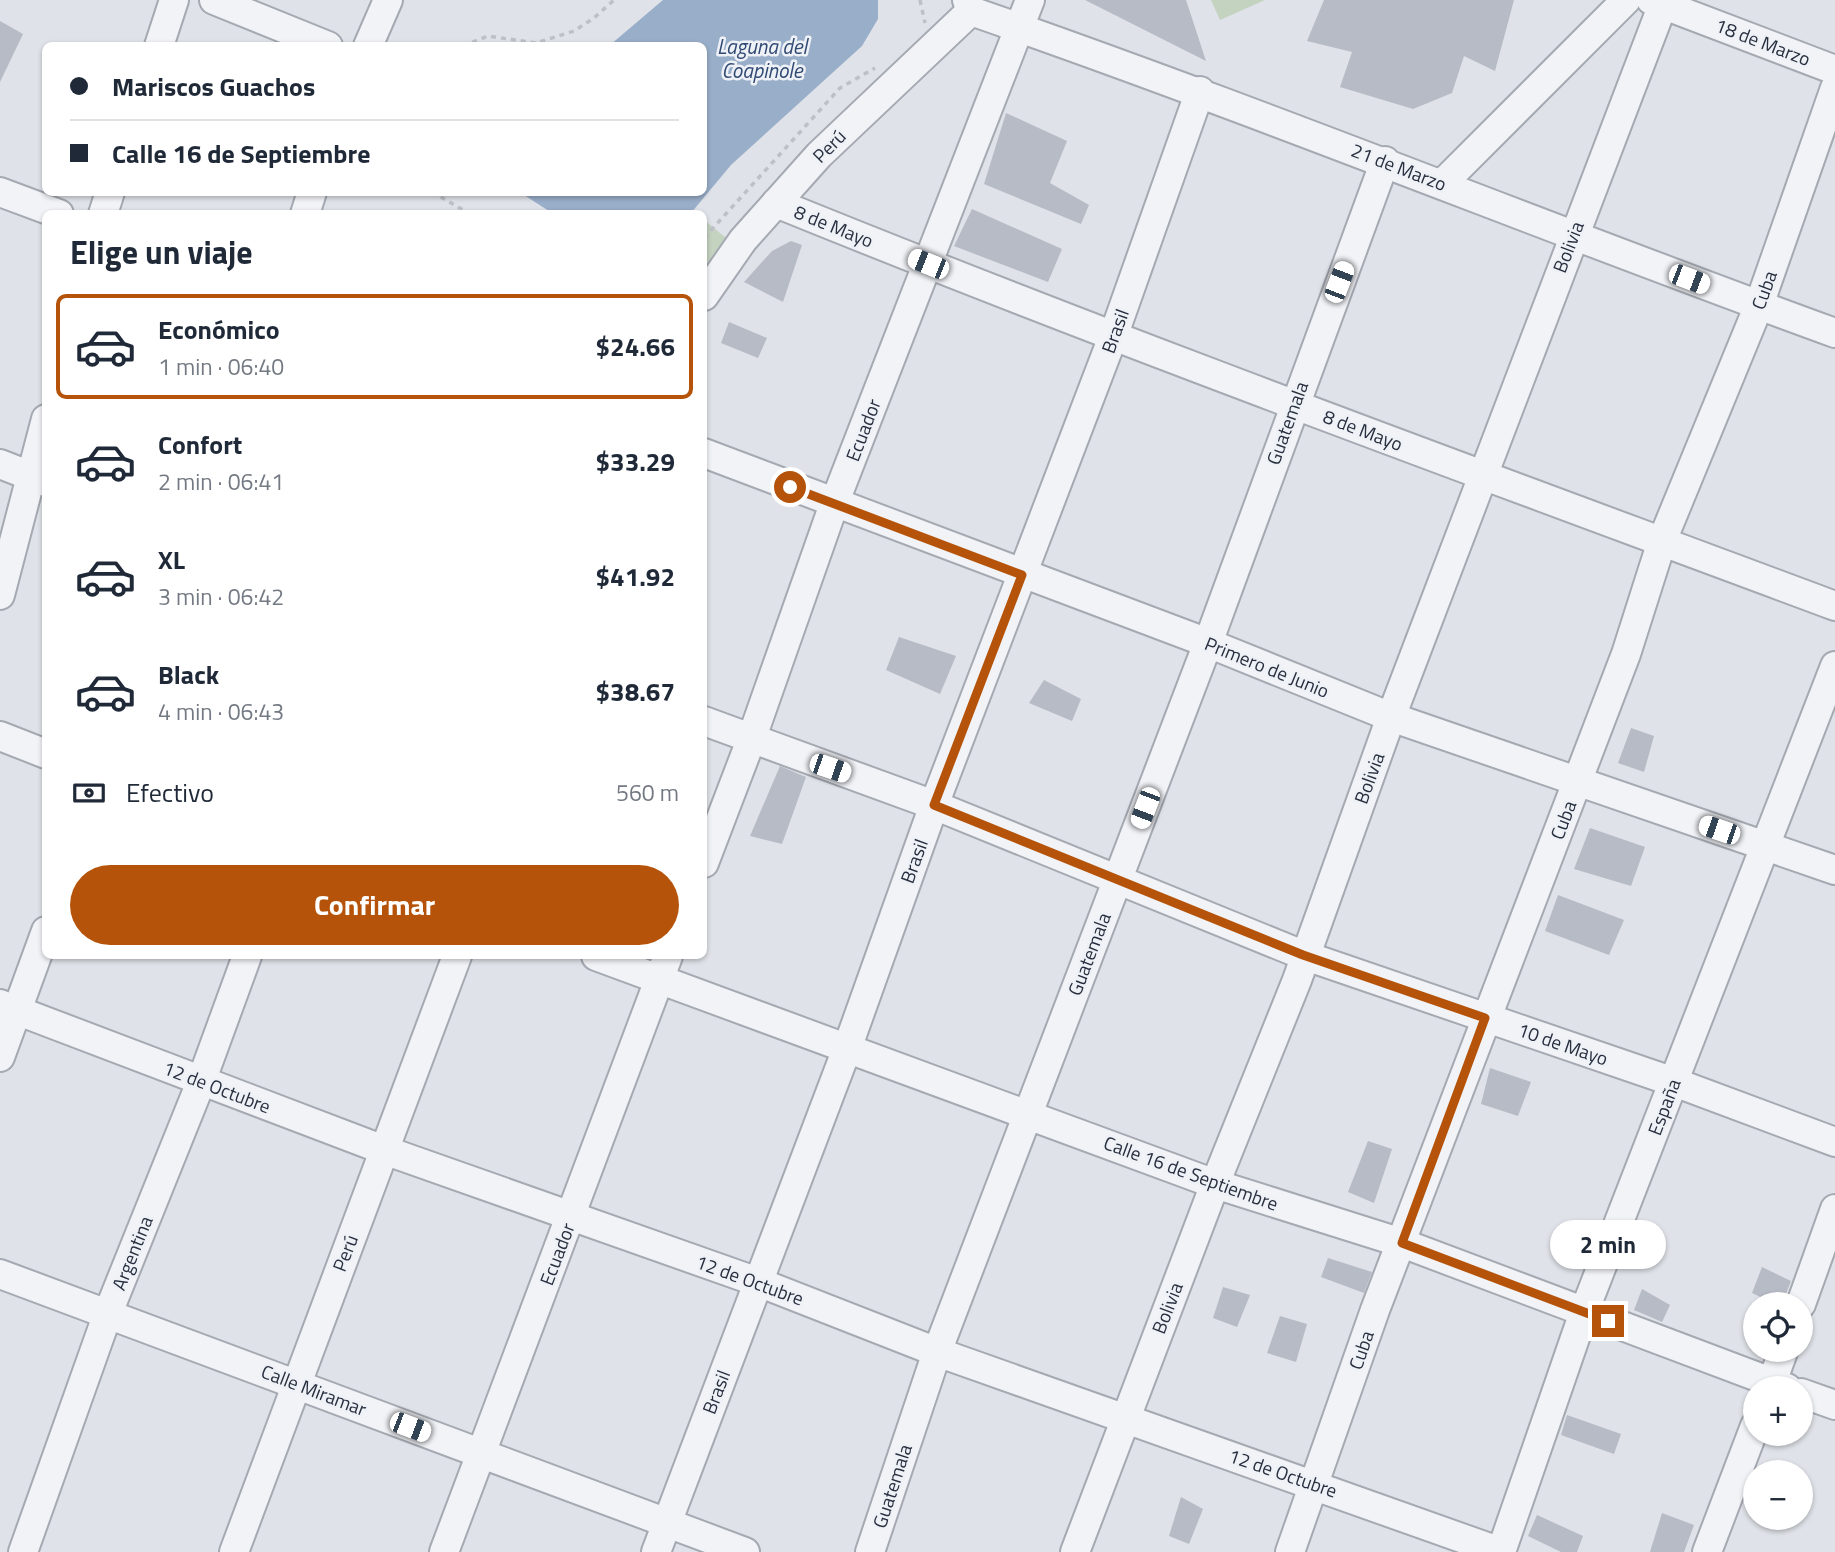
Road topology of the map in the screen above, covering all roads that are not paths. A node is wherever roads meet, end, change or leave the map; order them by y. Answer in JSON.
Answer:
{"nodes":[{"id":1,"x":174,"y":0,"type":"edge"},
{"id":2,"x":214,"y":0,"type":"edge"},
{"id":3,"x":388,"y":0,"type":"edge"},
{"id":4,"x":1030,"y":0,"type":"edge"},
{"id":5,"x":1626,"y":0,"type":"edge"},
{"id":6,"x":1657,"y":2,"type":"edge"},
{"id":7,"x":969,"y":5,"type":"edge"},
{"id":8,"x":1020,"y":28,"type":"junction"},
{"id":9,"x":160,"y":42,"type":"edge"},
{"id":10,"x":318,"y":42,"type":"edge"},
{"id":11,"x":370,"y":42,"type":"edge"},
{"id":12,"x":1835,"y":70,"type":"edge"},
{"id":13,"x":1835,"y":88,"type":"edge"},
{"id":14,"x":1200,"y":91,"type":"junction"},
{"id":15,"x":1385,"y":161,"type":"junction"},
{"id":16,"x":1442,"y":184,"type":"junction"},
{"id":17,"x":0,"y":192,"type":"edge"},
{"id":18,"x":776,"y":203,"type":"junction"},
{"id":19,"x":48,"y":210,"type":"edge"},
{"id":20,"x":1572,"y":236,"type":"junction"},
{"id":21,"x":928,"y":264,"type":"junction"},
{"id":22,"x":707,"y":292,"type":"edge"},
{"id":23,"x":1759,"y":305,"type":"junction"},
{"id":24,"x":1835,"y":333,"type":"edge"},
{"id":25,"x":1114,"y":334,"type":"junction"},
{"id":26,"x":1294,"y":403,"type":"junction"},
{"id":27,"x":42,"y":449,"type":"edge"},
{"id":28,"x":707,"y":454,"type":"edge"},
{"id":29,"x":0,"y":464,"type":"edge"},
{"id":30,"x":1482,"y":477,"type":"junction"},
{"id":31,"x":38,"y":479,"type":"edge"},
{"id":32,"x":834,"y":504,"type":"junction"},
{"id":33,"x":1662,"y":541,"type":"junction"},
{"id":34,"x":1022,"y":575,"type":"junction"},
{"id":35,"x":0,"y":595,"type":"edge"},
{"id":36,"x":1835,"y":606,"type":"edge"},
{"id":37,"x":1208,"y":643,"type":"junction"},
{"id":38,"x":1835,"y":666,"type":"edge"},
{"id":39,"x":1391,"y":717,"type":"junction"},
{"id":40,"x":707,"y":722,"type":"edge"},
{"id":41,"x":0,"y":736,"type":"edge"},
{"id":42,"x":751,"y":740,"type":"junction"},
{"id":43,"x":42,"y":752,"type":"edge"},
{"id":44,"x":1578,"y":780,"type":"junction"},
{"id":45,"x":934,"y":805,"type":"junction"},
{"id":46,"x":1766,"y":846,"type":"junction"},
{"id":47,"x":707,"y":855,"type":"edge"},
{"id":48,"x":1835,"y":870,"type":"edge"},
{"id":49,"x":1118,"y":879,"type":"junction"},
{"id":50,"x":42,"y":940,"type":"edge"},
{"id":51,"x":1303,"y":955,"type":"junction"},
{"id":52,"x":246,"y":959,"type":"edge"},
{"id":53,"x":456,"y":959,"type":"edge"},
{"id":54,"x":614,"y":959,"type":"edge"},
{"id":55,"x":663,"y":967,"type":"edge"},
{"id":56,"x":9,"y":1007,"type":"edge"},
{"id":57,"x":1485,"y":1018,"type":"junction"},
{"id":58,"x":848,"y":1046,"type":"junction"},
{"id":59,"x":0,"y":1057,"type":"edge"},
{"id":60,"x":201,"y":1082,"type":"junction"},
{"id":61,"x":1674,"y":1082,"type":"junction"},
{"id":62,"x":1027,"y":1112,"type":"junction"},
{"id":63,"x":1835,"y":1142,"type":"edge"},
{"id":64,"x":384,"y":1150,"type":"junction"},
{"id":65,"x":1215,"y":1184,"type":"junction"},
{"id":66,"x":1835,"y":1209,"type":"edge"},
{"id":67,"x":573,"y":1216,"type":"junction"},
{"id":68,"x":1402,"y":1243,"type":"junction"},
{"id":69,"x":0,"y":1274,"type":"edge"},
{"id":70,"x":758,"y":1282,"type":"junction"},
{"id":71,"x":1805,"y":1292,"type":"edge"},
{"id":72,"x":1584,"y":1312,"type":"junction"},
{"id":73,"x":108,"y":1313,"type":"junction"},
{"id":74,"x":937,"y":1352,"type":"junction"},
{"id":75,"x":1750,"y":1376,"type":"edge"},
{"id":76,"x":296,"y":1383,"type":"junction"},
{"id":77,"x":1813,"y":1397,"type":"edge"},
{"id":78,"x":1835,"y":1405,"type":"edge"},
{"id":79,"x":1125,"y":1417,"type":"junction"},
{"id":80,"x":1747,"y":1446,"type":"edge"},
{"id":81,"x":479,"y":1454,"type":"junction"},
{"id":82,"x":1315,"y":1484,"type":"junction"},
{"id":83,"x":667,"y":1522,"type":"junction"},
{"id":84,"x":0,"y":1544,"type":"edge"},
{"id":85,"x":22,"y":1552,"type":"edge"},
{"id":86,"x":234,"y":1552,"type":"edge"},
{"id":87,"x":444,"y":1552,"type":"edge"},
{"id":88,"x":656,"y":1552,"type":"edge"},
{"id":89,"x":746,"y":1552,"type":"edge"},
{"id":90,"x":870,"y":1552,"type":"edge"},
{"id":91,"x":1075,"y":1552,"type":"edge"},
{"id":92,"x":1290,"y":1552,"type":"edge"},
{"id":93,"x":1501,"y":1552,"type":"edge"},
{"id":94,"x":1707,"y":1552,"type":"edge"}],
"edges":[{"from":1,"to":9,"type":"street"},
{"from":2,"to":10,"type":"street"},
{"from":3,"to":11,"type":"street"},
{"from":4,"to":8,"type":"street","name":"Ecuador"},
{"from":5,"to":16,"type":"street"},
{"from":6,"to":12,"type":"street","name":"18 de Marzo"},
{"from":6,"to":20,"type":"street","name":"Bolivia"},
{"from":7,"to":8,"type":"street","name":"21 de Marzo"},
{"from":7,"to":18,"type":"street","name":"Perú"},
{"from":8,"to":14,"type":"street","name":"21 de Marzo"},
{"from":8,"to":21,"type":"street","name":"Ecuador"},
{"from":13,"to":23,"type":"street","name":"Cuba"},
{"from":14,"to":15,"type":"street","name":"21 de Marzo"},
{"from":14,"to":25,"type":"street","name":"Brasil"},
{"from":15,"to":16,"type":"street","name":"21 de Marzo"},
{"from":15,"to":26,"type":"street","name":"Guatemala"},
{"from":16,"to":20,"type":"street","name":"21 de Marzo"},
{"from":17,"to":19,"type":"street"},
{"from":18,"to":21,"type":"street","name":"8 de Mayo"},
{"from":18,"to":22,"type":"street","name":"Perú"},
{"from":20,"to":23,"type":"street","name":"21 de Marzo"},
{"from":20,"to":30,"type":"street","name":"Bolivia"},
{"from":21,"to":25,"type":"street","name":"8 de Mayo"},
{"from":21,"to":32,"type":"street","name":"Ecuador"},
{"from":23,"to":24,"type":"street","name":"21 de Marzo"},
{"from":23,"to":33,"type":"street","name":"Cuba"},
{"from":25,"to":26,"type":"street","name":"8 de Mayo"},
{"from":25,"to":34,"type":"street","name":"Brasil"},
{"from":26,"to":30,"type":"street","name":"8 de Mayo"},
{"from":26,"to":37,"type":"street","name":"Guatemala"},
{"from":27,"to":31,"type":"street"},
{"from":28,"to":32,"type":"street","name":"Primero de Junio"},
{"from":29,"to":31,"type":"street"},
{"from":30,"to":33,"type":"street","name":"8 de Mayo"},
{"from":30,"to":39,"type":"street","name":"Bolivia"},
{"from":31,"to":35,"type":"street"},
{"from":32,"to":34,"type":"street","name":"Primero de Junio"},
{"from":32,"to":42,"type":"street","name":"Ecuador"},
{"from":33,"to":36,"type":"street","name":"8 de Mayo"},
{"from":33,"to":44,"type":"street","name":"Cuba"},
{"from":34,"to":37,"type":"street","name":"Primero de Junio"},
{"from":34,"to":45,"type":"street","name":"Brasil"},
{"from":37,"to":39,"type":"street","name":"Primero de Junio"},
{"from":37,"to":49,"type":"street","name":"Guatemala"},
{"from":38,"to":46,"type":"street","name":"España"},
{"from":39,"to":44,"type":"street","name":"Primero de Junio"},
{"from":39,"to":51,"type":"street","name":"Bolivia"},
{"from":40,"to":42,"type":"street","name":"10 de Mayo"},
{"from":41,"to":43,"type":"street"},
{"from":42,"to":45,"type":"street","name":"10 de Mayo"},
{"from":42,"to":47,"type":"street","name":"Ecuador"},
{"from":44,"to":46,"type":"street","name":"Primero de Junio"},
{"from":44,"to":57,"type":"street","name":"Cuba"},
{"from":45,"to":49,"type":"street","name":"10 de Mayo"},
{"from":45,"to":58,"type":"street","name":"Brasil"},
{"from":46,"to":48,"type":"street","name":"Primero de Junio"},
{"from":46,"to":61,"type":"street","name":"España"},
{"from":49,"to":51,"type":"street","name":"10 de Mayo"},
{"from":49,"to":62,"type":"street","name":"Guatemala"},
{"from":50,"to":56,"type":"street"},
{"from":51,"to":57,"type":"street","name":"10 de Mayo"},
{"from":51,"to":65,"type":"street","name":"Bolivia"},
{"from":52,"to":60,"type":"street","name":"Argentina"},
{"from":53,"to":64,"type":"street","name":"Perú"},
{"from":54,"to":55,"type":"street","name":"Calle 16 de Septiembre"},
{"from":55,"to":58,"type":"street","name":"Calle 16 de Septiembre"},
{"from":55,"to":67,"type":"street","name":"Ecuador"},
{"from":56,"to":59,"type":"street"},
{"from":56,"to":60,"type":"street","name":"12 de Octubre"},
{"from":57,"to":61,"type":"street","name":"10 de Mayo"},
{"from":57,"to":68,"type":"street","name":"Cuba"},
{"from":58,"to":62,"type":"street","name":"Calle 16 de Septiembre"},
{"from":58,"to":70,"type":"street","name":"Brasil"},
{"from":60,"to":64,"type":"street","name":"12 de Octubre"},
{"from":60,"to":73,"type":"street","name":"Argentina"},
{"from":61,"to":63,"type":"street","name":"10 de Mayo"},
{"from":61,"to":72,"type":"street","name":"España"},
{"from":62,"to":65,"type":"street","name":"Calle 16 de Septiembre"},
{"from":62,"to":74,"type":"street","name":"Guatemala"},
{"from":64,"to":67,"type":"street","name":"12 de Octubre"},
{"from":64,"to":76,"type":"street","name":"Perú"},
{"from":65,"to":68,"type":"street","name":"Calle 16 de Septiembre"},
{"from":65,"to":79,"type":"street","name":"Bolivia"},
{"from":66,"to":71,"type":"street"},
{"from":67,"to":70,"type":"street","name":"12 de Octubre"},
{"from":67,"to":81,"type":"street","name":"Ecuador"},
{"from":68,"to":72,"type":"street","name":"Calle 16 de Septiembre"},
{"from":68,"to":82,"type":"street","name":"Cuba"},
{"from":69,"to":73,"type":"street","name":"Calle Miramar"},
{"from":70,"to":74,"type":"street","name":"12 de Octubre"},
{"from":70,"to":83,"type":"street","name":"Brasil"},
{"from":72,"to":75,"type":"street","name":"Calle 16 de Septiembre"},
{"from":72,"to":93,"type":"street","name":"España"},
{"from":73,"to":76,"type":"street","name":"Calle Miramar"},
{"from":73,"to":85,"type":"street","name":"Argentina"},
{"from":74,"to":79,"type":"street","name":"12 de Octubre"},
{"from":74,"to":90,"type":"street","name":"Guatemala"},
{"from":76,"to":81,"type":"street","name":"Calle Miramar"},
{"from":76,"to":86,"type":"street","name":"Perú"},
{"from":77,"to":78,"type":"street"},
{"from":79,"to":82,"type":"street","name":"12 de Octubre"},
{"from":79,"to":91,"type":"street","name":"Bolivia"},
{"from":80,"to":94,"type":"street"},
{"from":81,"to":83,"type":"street","name":"Calle Miramar"},
{"from":81,"to":87,"type":"street","name":"Ecuador"},
{"from":82,"to":92,"type":"street","name":"Cuba"},
{"from":82,"to":93,"type":"street","name":"12 de Octubre"},
{"from":83,"to":88,"type":"street","name":"Brasil"},
{"from":83,"to":89,"type":"street","name":"Calle Miramar"},
{"from":84,"to":85,"type":"street"}]}
